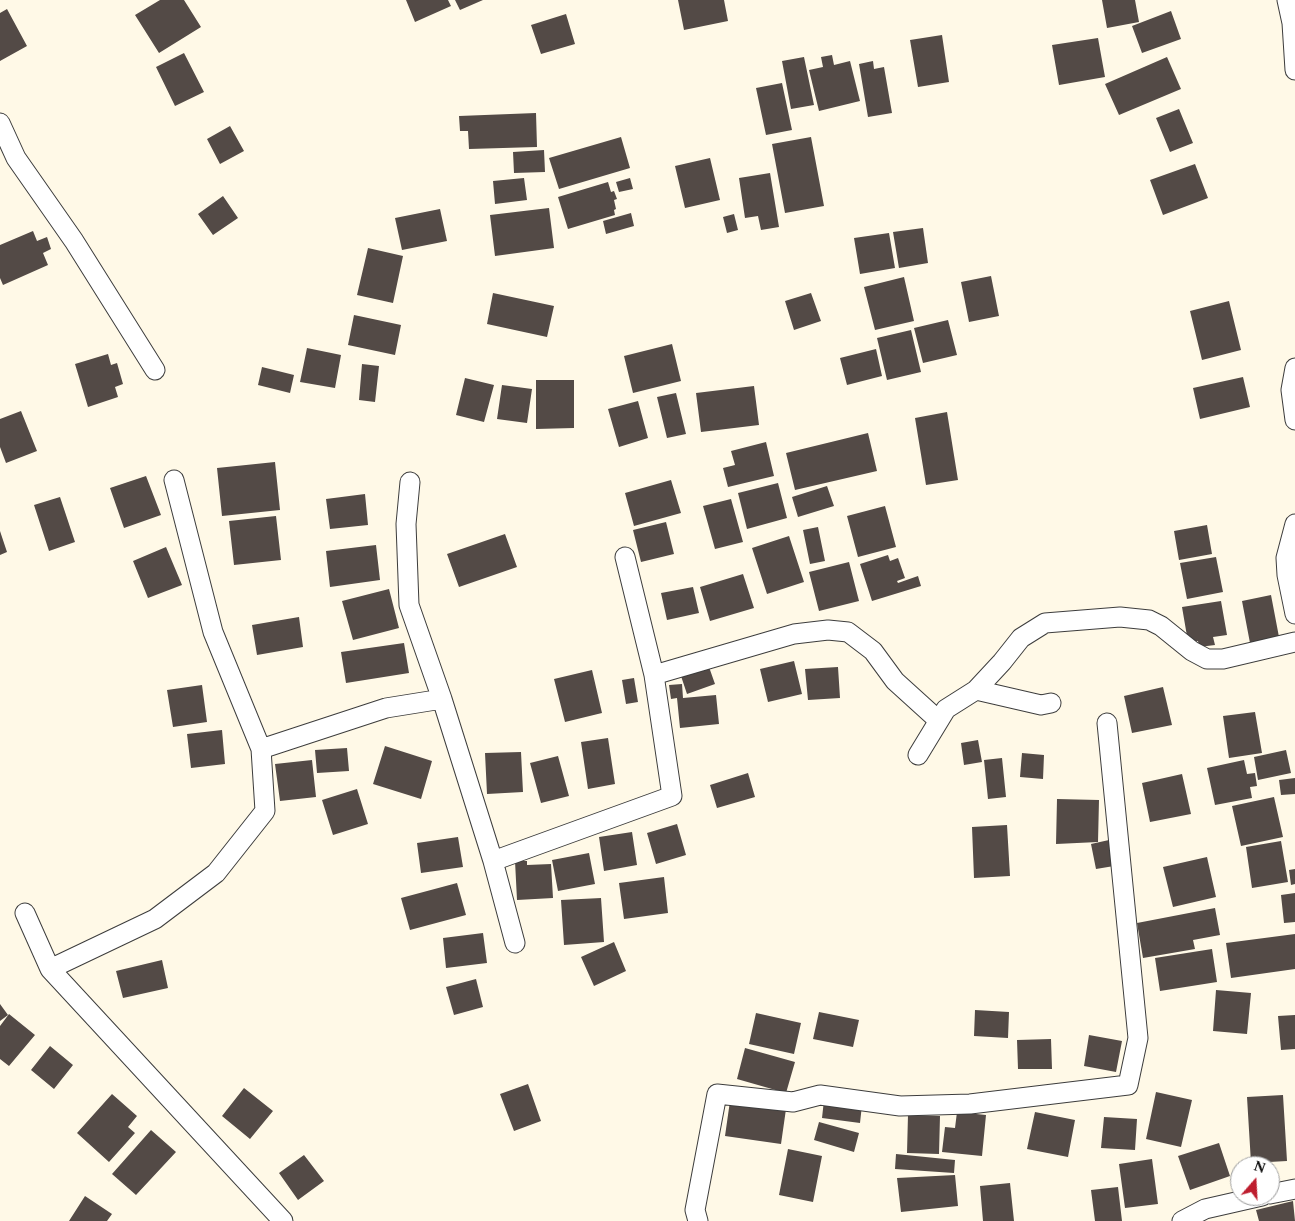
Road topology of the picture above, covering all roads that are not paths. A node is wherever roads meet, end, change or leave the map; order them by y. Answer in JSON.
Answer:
{"nodes":[{"id":1,"x":1287,"y":0,"type":"edge"},
{"id":2,"x":1295,"y":70,"type":"edge"},
{"id":3,"x":0,"y":123,"type":"edge"},
{"id":4,"x":1295,"y":368,"type":"edge"},
{"id":5,"x":155,"y":370,"type":"dead end"},
{"id":6,"x":1295,"y":420,"type":"edge"},
{"id":7,"x":174,"y":480,"type":"dead end"},
{"id":8,"x":410,"y":482,"type":"dead end"},
{"id":9,"x":1295,"y":524,"type":"edge"},
{"id":10,"x":625,"y":557,"type":"dead end"},
{"id":11,"x":1295,"y":614,"type":"edge"},
{"id":12,"x":1295,"y":642,"type":"edge"},
{"id":13,"x":654,"y":675,"type":"junction"},
{"id":14,"x":976,"y":690,"type":"junction"},
{"id":15,"x":442,"y":698,"type":"junction"},
{"id":16,"x":1051,"y":703,"type":"dead end"},
{"id":17,"x":938,"y":720,"type":"junction"},
{"id":18,"x":1107,"y":722,"type":"dead end"},
{"id":19,"x":261,"y":749,"type":"junction"},
{"id":20,"x":918,"y":755,"type":"dead end"},
{"id":21,"x":493,"y":861,"type":"junction"},
{"id":22,"x":25,"y":912,"type":"dead end"},
{"id":23,"x":516,"y":943,"type":"dead end"},
{"id":24,"x":50,"y":969,"type":"junction"},
{"id":25,"x":1295,"y":1189,"type":"edge"},
{"id":26,"x":1280,"y":1192,"type":"edge"},
{"id":27,"x":1230,"y":1203,"type":"edge"},
{"id":28,"x":283,"y":1221,"type":"edge"},
{"id":29,"x":698,"y":1221,"type":"edge"},
{"id":30,"x":1182,"y":1221,"type":"edge"}],
"edges":[{"from":1,"to":2,"type":"street"},
{"from":3,"to":5,"type":"street"},
{"from":4,"to":6,"type":"street"},
{"from":7,"to":19,"type":"street"},
{"from":8,"to":15,"type":"street"},
{"from":9,"to":11,"type":"street"},
{"from":10,"to":13,"type":"street"},
{"from":12,"to":14,"type":"street"},
{"from":13,"to":17,"type":"street"},
{"from":13,"to":21,"type":"street"},
{"from":14,"to":16,"type":"street"},
{"from":14,"to":17,"type":"street"},
{"from":15,"to":19,"type":"street"},
{"from":15,"to":21,"type":"street"},
{"from":17,"to":20,"type":"street"},
{"from":18,"to":29,"type":"street"},
{"from":19,"to":24,"type":"street"},
{"from":21,"to":23,"type":"street"},
{"from":22,"to":24,"type":"street"},
{"from":24,"to":28,"type":"street"},
{"from":25,"to":26,"type":"street"},
{"from":27,"to":30,"type":"street"}]}
